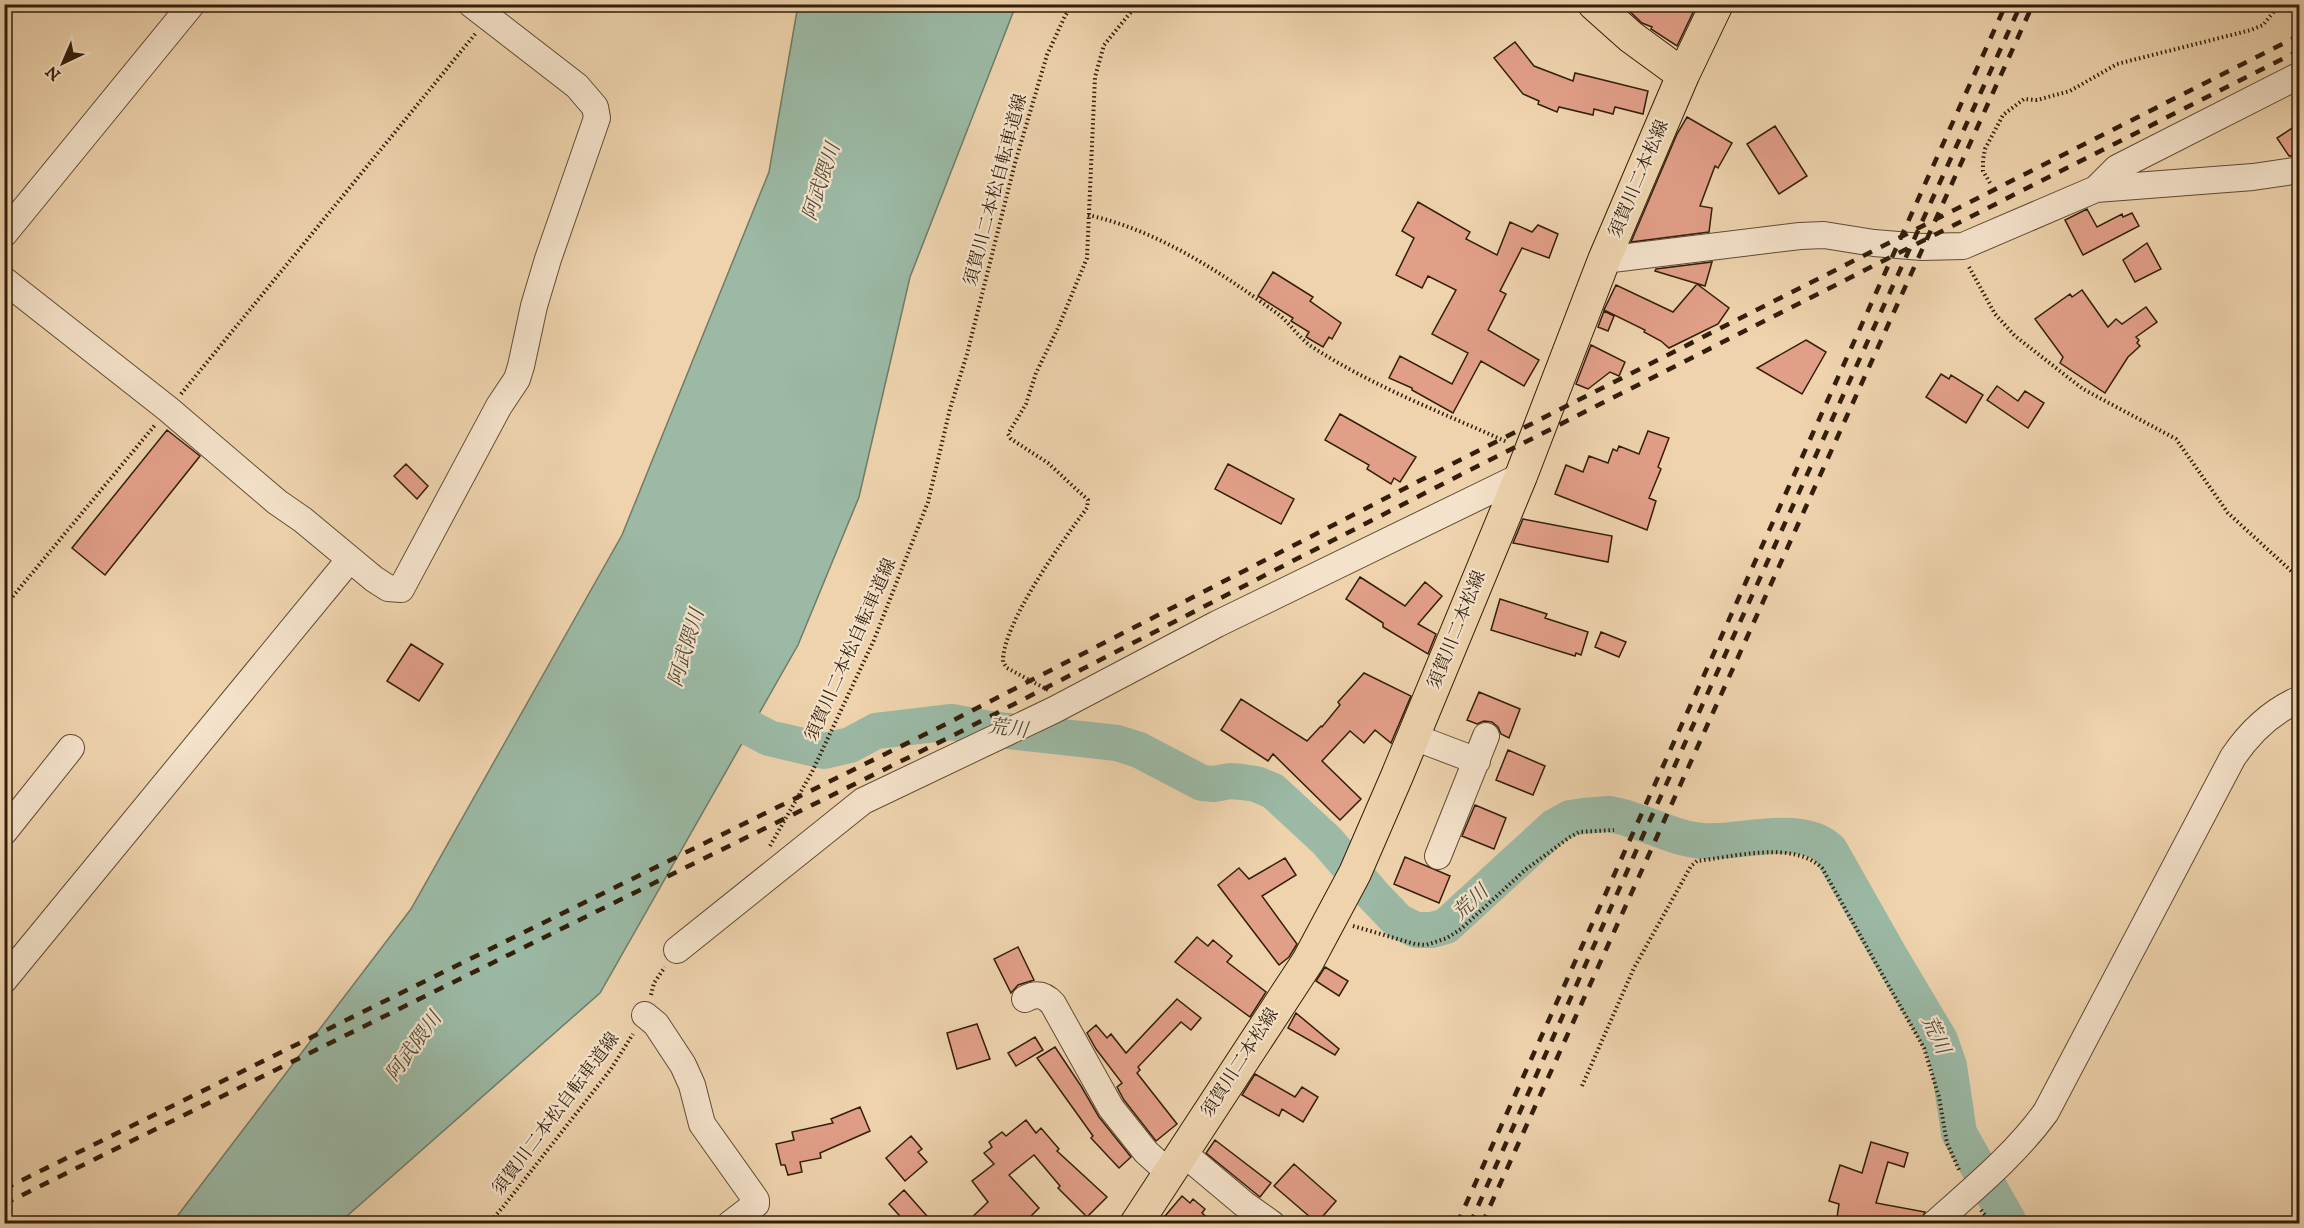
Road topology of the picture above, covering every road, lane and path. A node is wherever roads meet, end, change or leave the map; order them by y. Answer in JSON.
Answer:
{"nodes":[{"id":1,"x":192,"y":4,"type":"edge"},
{"id":2,"x":1073,"y":4,"type":"edge"},
{"id":3,"x":1594,"y":4,"type":"edge"},
{"id":4,"x":1717,"y":4,"type":"edge"},
{"id":5,"x":2280,"y":4,"type":"edge"},
{"id":6,"x":479,"y":11,"type":"edge"},
{"id":7,"x":1131,"y":12,"type":"dead end"},
{"id":8,"x":1683,"y":75,"type":"junction"},
{"id":9,"x":2300,"y":75,"type":"edge"},
{"id":10,"x":2300,"y":170,"type":"edge"},
{"id":11,"x":1990,"y":183,"type":"dead end"},
{"id":12,"x":2096,"y":189,"type":"junction"},
{"id":13,"x":1088,"y":215,"type":"junction"},
{"id":14,"x":4,"y":234,"type":"edge"},
{"id":15,"x":1956,"y":246,"type":"junction"},
{"id":16,"x":1604,"y":260,"type":"junction"},
{"id":17,"x":4,"y":280,"type":"edge"},
{"id":18,"x":168,"y":409,"type":"junction"},
{"id":19,"x":1525,"y":465,"type":"junction"},
{"id":20,"x":350,"y":559,"type":"junction"},
{"id":21,"x":2300,"y":579,"type":"edge"},
{"id":22,"x":4,"y":607,"type":"edge"},
{"id":23,"x":2300,"y":699,"type":"edge"},
{"id":24,"x":1062,"y":705,"type":"junction"},
{"id":25,"x":1486,"y":736,"type":"dead end"},
{"id":26,"x":1413,"y":737,"type":"junction"},
{"id":27,"x":71,"y":748,"type":"dead end"},
{"id":28,"x":1476,"y":761,"type":"junction"},
{"id":29,"x":1614,"y":830,"type":"dead end"},
{"id":30,"x":4,"y":832,"type":"edge"},
{"id":31,"x":768,"y":848,"type":"dead end"},
{"id":32,"x":1438,"y":856,"type":"dead end"},
{"id":33,"x":1331,"y":916,"type":"junction"},
{"id":34,"x":677,"y":950,"type":"joint"},
{"id":35,"x":4,"y":980,"type":"edge"},
{"id":36,"x":1024,"y":999,"type":"dead end"},
{"id":37,"x":645,"y":1015,"type":"junction"},
{"id":38,"x":1582,"y":1086,"type":"dead end"},
{"id":39,"x":1175,"y":1162,"type":"junction"},
{"id":40,"x":1966,"y":1195,"type":"junction"},
{"id":41,"x":488,"y":1224,"type":"edge"},
{"id":42,"x":730,"y":1224,"type":"edge"},
{"id":43,"x":1136,"y":1224,"type":"edge"},
{"id":44,"x":1272,"y":1224,"type":"edge"},
{"id":45,"x":1934,"y":1224,"type":"edge"}],
"edges":[{"from":1,"to":14,"type":"street"},
{"from":2,"to":31,"type":"path","name":"須賀川二本松自転車道線"},
{"from":3,"to":8,"type":"main road"},
{"from":4,"to":8,"type":"main road","name":"須賀川二本松線"},
{"from":5,"to":11,"type":"path"},
{"from":6,"to":18,"type":"path"},
{"from":6,"to":20,"type":"street"},
{"from":7,"to":13,"type":"path"},
{"from":8,"to":16,"type":"main road","name":"須賀川二本松線"},
{"from":9,"to":12,"type":"street"},
{"from":10,"to":12,"type":"street"},
{"from":12,"to":15,"type":"street"},
{"from":13,"to":19,"type":"path"},
{"from":13,"to":24,"type":"path"},
{"from":15,"to":16,"type":"street"},
{"from":15,"to":21,"type":"path"},
{"from":16,"to":19,"type":"main road","name":"須賀川二本松線"},
{"from":17,"to":18,"type":"street"},
{"from":18,"to":20,"type":"street"},
{"from":18,"to":22,"type":"path"},
{"from":19,"to":24,"type":"street"},
{"from":19,"to":26,"type":"main road","name":"須賀川二本松線"},
{"from":20,"to":35,"type":"street"},
{"from":23,"to":40,"type":"street"},
{"from":24,"to":34,"type":"street"},
{"from":25,"to":28,"type":"street"},
{"from":26,"to":28,"type":"street"},
{"from":26,"to":33,"type":"main road","name":"須賀川二本松線"},
{"from":27,"to":30,"type":"street"},
{"from":28,"to":32,"type":"street"},
{"from":29,"to":33,"type":"path"},
{"from":33,"to":39,"type":"main road","name":"須賀川二本松線"},
{"from":34,"to":37,"type":"path","name":"須賀川二本松自転車道線"},
{"from":36,"to":39,"type":"street"},
{"from":37,"to":41,"type":"path","name":"須賀川二本松自転車道線"},
{"from":37,"to":42,"type":"street"},
{"from":38,"to":40,"type":"path"},
{"from":39,"to":43,"type":"main road","name":"須賀川二本松線"},
{"from":39,"to":44,"type":"street"},
{"from":40,"to":45,"type":"street"}]}
